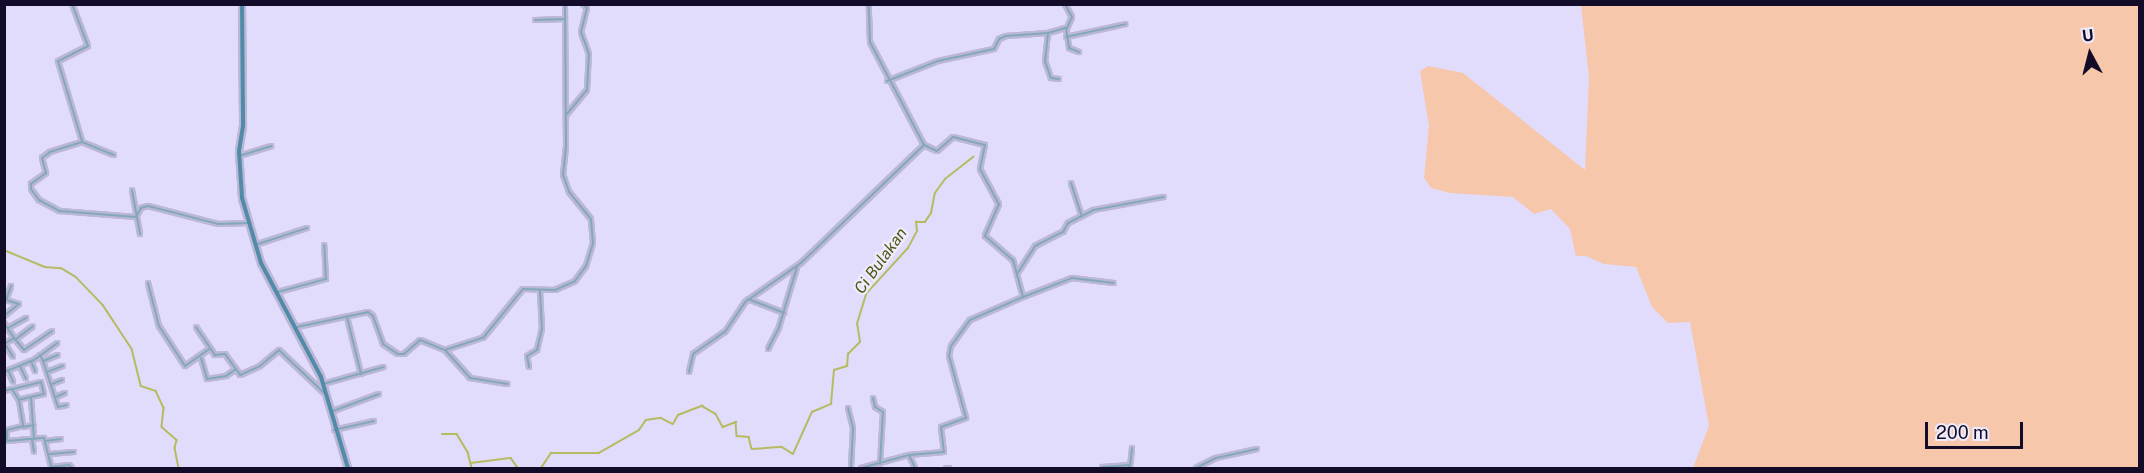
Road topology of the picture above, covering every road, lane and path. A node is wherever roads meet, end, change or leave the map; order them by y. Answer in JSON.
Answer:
{"nodes":[{"id":1,"x":72,"y":4,"type":"edge"},
{"id":2,"x":243,"y":4,"type":"edge"},
{"id":3,"x":565,"y":4,"type":"edge"},
{"id":4,"x":583,"y":4,"type":"edge"},
{"id":5,"x":869,"y":4,"type":"edge"},
{"id":6,"x":1065,"y":4,"type":"edge"},
{"id":7,"x":565,"y":19,"type":"junction"},
{"id":8,"x":535,"y":20,"type":"dead end"},
{"id":9,"x":1126,"y":24,"type":"dead end"},
{"id":10,"x":1067,"y":28,"type":"junction"},
{"id":11,"x":1048,"y":33,"type":"junction"},
{"id":12,"x":1066,"y":37,"type":"junction"},
{"id":13,"x":1079,"y":52,"type":"dead end"},
{"id":14,"x":1059,"y":79,"type":"dead end"},
{"id":15,"x":887,"y":81,"type":"junction"},
{"id":16,"x":565,"y":117,"type":"junction"},
{"id":17,"x":82,"y":142,"type":"junction"},
{"id":18,"x":924,"y":145,"type":"junction"},
{"id":19,"x":271,"y":146,"type":"dead end"},
{"id":20,"x":114,"y":155,"type":"dead end"},
{"id":21,"x":239,"y":156,"type":"junction"},
{"id":22,"x":1071,"y":183,"type":"dead end"},
{"id":23,"x":132,"y":190,"type":"dead end"},
{"id":24,"x":1164,"y":197,"type":"dead end"},
{"id":25,"x":136,"y":216,"type":"junction"},
{"id":26,"x":1082,"y":216,"type":"junction"},
{"id":27,"x":249,"y":223,"type":"junction"},
{"id":28,"x":307,"y":228,"type":"dead end"},
{"id":29,"x":140,"y":234,"type":"dead end"},
{"id":30,"x":255,"y":245,"type":"junction"},
{"id":31,"x":324,"y":245,"type":"dead end"},
{"id":32,"x":797,"y":267,"type":"junction"},
{"id":33,"x":1017,"y":274,"type":"junction"},
{"id":34,"x":148,"y":283,"type":"dead end"},
{"id":35,"x":1114,"y":283,"type":"dead end"},
{"id":36,"x":11,"y":286,"type":"dead end"},
{"id":37,"x":540,"y":290,"type":"junction"},
{"id":38,"x":278,"y":292,"type":"junction"},
{"id":39,"x":1023,"y":297,"type":"junction"},
{"id":40,"x":748,"y":299,"type":"junction"},
{"id":41,"x":784,"y":313,"type":"junction"},
{"id":42,"x":4,"y":316,"type":"edge"},
{"id":43,"x":347,"y":317,"type":"junction"},
{"id":44,"x":26,"y":318,"type":"dead end"},
{"id":45,"x":4,"y":323,"type":"edge"},
{"id":46,"x":33,"y":326,"type":"dead end"},
{"id":47,"x":196,"y":327,"type":"dead end"},
{"id":48,"x":297,"y":327,"type":"junction"},
{"id":49,"x":8,"y":328,"type":"junction"},
{"id":50,"x":52,"y":331,"type":"dead end"},
{"id":51,"x":15,"y":338,"type":"junction"},
{"id":52,"x":57,"y":343,"type":"dead end"},
{"id":53,"x":5,"y":344,"type":"edge"},
{"id":54,"x":209,"y":348,"type":"junction"},
{"id":55,"x":768,"y":349,"type":"dead end"},
{"id":56,"x":445,"y":350,"type":"junction"},
{"id":57,"x":40,"y":355,"type":"junction"},
{"id":58,"x":58,"y":355,"type":"dead end"},
{"id":59,"x":13,"y":357,"type":"dead end"},
{"id":60,"x":201,"y":358,"type":"junction"},
{"id":61,"x":31,"y":361,"type":"junction"},
{"id":62,"x":43,"y":361,"type":"junction"},
{"id":63,"x":20,"y":366,"type":"junction"},
{"id":64,"x":63,"y":366,"type":"dead end"},
{"id":65,"x":384,"y":367,"type":"dead end"},
{"id":66,"x":529,"y":368,"type":"dead end"},
{"id":67,"x":236,"y":369,"type":"junction"},
{"id":68,"x":6,"y":371,"type":"edge"},
{"id":69,"x":35,"y":371,"type":"dead end"},
{"id":70,"x":47,"y":372,"type":"junction"},
{"id":71,"x":689,"y":372,"type":"dead end"},
{"id":72,"x":362,"y":374,"type":"junction"},
{"id":73,"x":26,"y":379,"type":"dead end"},
{"id":74,"x":62,"y":380,"type":"dead end"},
{"id":75,"x":13,"y":382,"type":"dead end"},
{"id":76,"x":52,"y":384,"type":"junction"},
{"id":77,"x":323,"y":384,"type":"junction"},
{"id":78,"x":508,"y":384,"type":"dead end"},
{"id":79,"x":12,"y":389,"type":"junction"},
{"id":80,"x":4,"y":391,"type":"edge"},
{"id":81,"x":65,"y":393,"type":"dead end"},
{"id":82,"x":324,"y":393,"type":"junction"},
{"id":83,"x":379,"y":394,"type":"dead end"},
{"id":84,"x":56,"y":397,"type":"junction"},
{"id":85,"x":31,"y":398,"type":"junction"},
{"id":86,"x":873,"y":398,"type":"dead end"},
{"id":87,"x":20,"y":400,"type":"junction"},
{"id":88,"x":67,"y":405,"type":"dead end"},
{"id":89,"x":848,"y":408,"type":"dead end"},
{"id":90,"x":330,"y":412,"type":"junction"},
{"id":91,"x":374,"y":421,"type":"dead end"},
{"id":92,"x":34,"y":425,"type":"junction"},
{"id":93,"x":22,"y":427,"type":"junction"},
{"id":94,"x":334,"y":430,"type":"junction"},
{"id":95,"x":33,"y":439,"type":"junction"},
{"id":96,"x":61,"y":439,"type":"dead end"},
{"id":97,"x":45,"y":441,"type":"junction"},
{"id":98,"x":1132,"y":448,"type":"dead end"},
{"id":99,"x":1257,"y":449,"type":"dead end"},
{"id":100,"x":34,"y":452,"type":"dead end"},
{"id":101,"x":74,"y":452,"type":"dead end"},
{"id":102,"x":50,"y":454,"type":"junction"},
{"id":103,"x":909,"y":455,"type":"junction"},
{"id":104,"x":880,"y":464,"type":"junction"},
{"id":105,"x":1102,"y":467,"type":"edge"},
{"id":106,"x":72,"y":468,"type":"edge"},
{"id":107,"x":348,"y":468,"type":"edge"},
{"id":108,"x":851,"y":468,"type":"edge"},
{"id":109,"x":861,"y":468,"type":"edge"},
{"id":110,"x":915,"y":468,"type":"edge"},
{"id":111,"x":1130,"y":468,"type":"edge"},
{"id":112,"x":1197,"y":468,"type":"edge"}],
"edges":[{"from":1,"to":17,"type":"street"},
{"from":2,"to":21,"type":"main road"},
{"from":3,"to":7,"type":"street"},
{"from":4,"to":16,"type":"street"},
{"from":5,"to":15,"type":"street"},
{"from":6,"to":10,"type":"street"},
{"from":7,"to":8,"type":"street"},
{"from":7,"to":16,"type":"street"},
{"from":9,"to":12,"type":"street"},
{"from":10,"to":11,"type":"street"},
{"from":10,"to":12,"type":"street"},
{"from":11,"to":14,"type":"street"},
{"from":11,"to":15,"type":"street"},
{"from":12,"to":13,"type":"street"},
{"from":15,"to":18,"type":"street"},
{"from":16,"to":37,"type":"street"},
{"from":17,"to":20,"type":"street"},
{"from":17,"to":25,"type":"street"},
{"from":18,"to":32,"type":"street"},
{"from":18,"to":33,"type":"street"},
{"from":19,"to":21,"type":"street"},
{"from":21,"to":27,"type":"main road"},
{"from":22,"to":26,"type":"street"},
{"from":23,"to":25,"type":"street"},
{"from":24,"to":26,"type":"street"},
{"from":25,"to":27,"type":"street"},
{"from":25,"to":29,"type":"street"},
{"from":26,"to":33,"type":"street"},
{"from":27,"to":30,"type":"main road"},
{"from":28,"to":30,"type":"street"},
{"from":30,"to":38,"type":"main road"},
{"from":31,"to":38,"type":"street"},
{"from":32,"to":40,"type":"street"},
{"from":32,"to":41,"type":"street"},
{"from":33,"to":39,"type":"street"},
{"from":34,"to":60,"type":"street"},
{"from":35,"to":39,"type":"street"},
{"from":36,"to":42,"type":"street"},
{"from":37,"to":56,"type":"street"},
{"from":37,"to":66,"type":"street"},
{"from":38,"to":48,"type":"main road"},
{"from":39,"to":103,"type":"street"},
{"from":40,"to":41,"type":"street"},
{"from":40,"to":71,"type":"street"},
{"from":41,"to":55,"type":"street"},
{"from":43,"to":48,"type":"street"},
{"from":43,"to":56,"type":"street"},
{"from":43,"to":72,"type":"street"},
{"from":44,"to":49,"type":"street"},
{"from":45,"to":49,"type":"street"},
{"from":46,"to":51,"type":"street"},
{"from":47,"to":54,"type":"street"},
{"from":48,"to":77,"type":"main road"},
{"from":49,"to":51,"type":"street"},
{"from":50,"to":51,"type":"street"},
{"from":51,"to":53,"type":"street"},
{"from":52,"to":57,"type":"street"},
{"from":53,"to":59,"type":"street"},
{"from":54,"to":60,"type":"street"},
{"from":54,"to":67,"type":"street"},
{"from":56,"to":78,"type":"street"},
{"from":57,"to":61,"type":"street"},
{"from":57,"to":62,"type":"street"},
{"from":58,"to":62,"type":"street"},
{"from":60,"to":67,"type":"street"},
{"from":61,"to":63,"type":"street"},
{"from":61,"to":69,"type":"street"},
{"from":62,"to":70,"type":"street"},
{"from":63,"to":68,"type":"street"},
{"from":63,"to":73,"type":"street"},
{"from":64,"to":70,"type":"street"},
{"from":65,"to":72,"type":"street"},
{"from":67,"to":82,"type":"street"},
{"from":68,"to":75,"type":"street"},
{"from":70,"to":76,"type":"street"},
{"from":72,"to":77,"type":"street"},
{"from":74,"to":76,"type":"street"},
{"from":76,"to":84,"type":"street"},
{"from":77,"to":82,"type":"main road"},
{"from":79,"to":80,"type":"street"},
{"from":79,"to":85,"type":"street"},
{"from":79,"to":87,"type":"street"},
{"from":81,"to":84,"type":"street"},
{"from":82,"to":90,"type":"main road"},
{"from":83,"to":90,"type":"street"},
{"from":84,"to":88,"type":"street"},
{"from":85,"to":87,"type":"street"},
{"from":85,"to":92,"type":"street"},
{"from":86,"to":104,"type":"street"},
{"from":87,"to":93,"type":"street"},
{"from":89,"to":108,"type":"street"},
{"from":90,"to":94,"type":"main road"},
{"from":91,"to":94,"type":"street"},
{"from":92,"to":93,"type":"street"},
{"from":92,"to":95,"type":"street"},
{"from":93,"to":95,"type":"street"},
{"from":94,"to":107,"type":"main road"},
{"from":95,"to":97,"type":"street"},
{"from":95,"to":100,"type":"street"},
{"from":96,"to":97,"type":"street"},
{"from":97,"to":102,"type":"street"},
{"from":98,"to":111,"type":"street"},
{"from":99,"to":112,"type":"street"},
{"from":101,"to":102,"type":"street"},
{"from":102,"to":106,"type":"street"},
{"from":103,"to":104,"type":"street"},
{"from":103,"to":110,"type":"street"},
{"from":104,"to":109,"type":"street"},
{"from":105,"to":111,"type":"street"}]}
